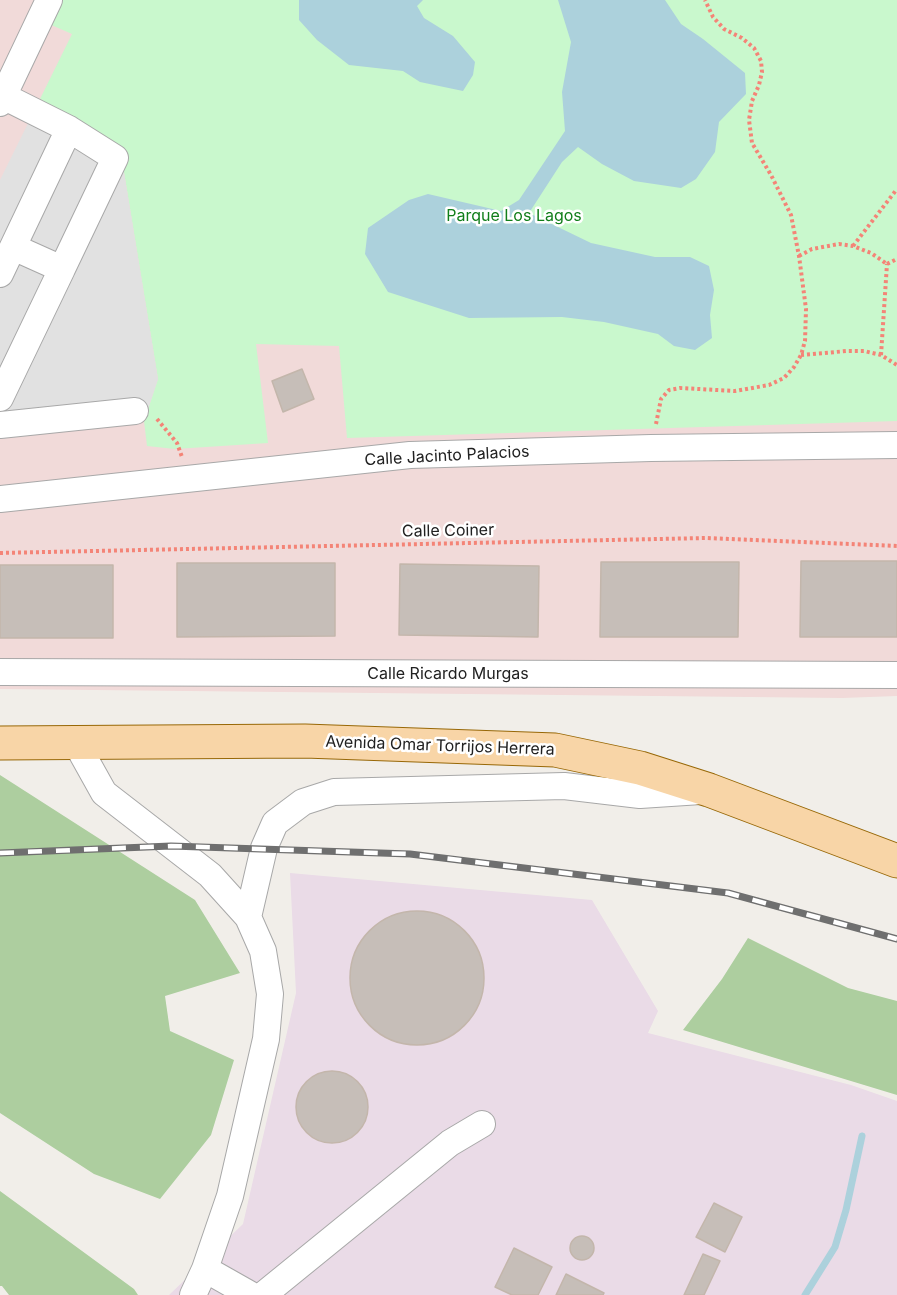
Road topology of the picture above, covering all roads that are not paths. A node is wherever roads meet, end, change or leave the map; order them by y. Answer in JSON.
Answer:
{"nodes":[{"id":1,"x":49,"y":0,"type":"edge"},
{"id":2,"x":2,"y":99,"type":"edge"},
{"id":3,"x":69,"y":129,"type":"junction"},
{"id":4,"x":13,"y":247,"type":"junction"},
{"id":5,"x":62,"y":269,"type":"junction"},
{"id":6,"x":0,"y":274,"type":"edge"},
{"id":7,"x":0,"y":398,"type":"edge"},
{"id":8,"x":135,"y":411,"type":"road end"},
{"id":9,"x":0,"y":425,"type":"edge"},
{"id":10,"x":897,"y":445,"type":"edge"},
{"id":11,"x":0,"y":500,"type":"edge"},
{"id":12,"x":0,"y":672,"type":"edge"},
{"id":13,"x":897,"y":675,"type":"edge"},
{"id":14,"x":75,"y":741,"type":"junction"},
{"id":15,"x":0,"y":743,"type":"edge"},
{"id":16,"x":709,"y":790,"type":"junction"},
{"id":17,"x":897,"y":861,"type":"edge"},
{"id":18,"x":248,"y":917,"type":"junction"},
{"id":19,"x":482,"y":1124,"type":"dead end"},
{"id":20,"x":205,"y":1269,"type":"junction"},
{"id":21,"x":193,"y":1295,"type":"edge"},
{"id":22,"x":251,"y":1295,"type":"edge"},
{"id":23,"x":263,"y":1295,"type":"edge"}],
"edges":[{"from":1,"to":2,"type":"lane"},
{"from":2,"to":3,"type":"lane"},
{"from":3,"to":4,"type":"lane"},
{"from":3,"to":5,"type":"lane"},
{"from":4,"to":5,"type":"lane"},
{"from":4,"to":6,"type":"lane"},
{"from":5,"to":7,"type":"lane"},
{"from":8,"to":9,"type":"lane"},
{"from":10,"to":11,"type":"lane","name":"Calle Jacinto Palacios"},
{"from":12,"to":13,"type":"lane","name":"Calle Ricardo Murgas"},
{"from":14,"to":15,"type":"main road","name":"Avenida Omar Torrijos Herrera"},
{"from":14,"to":16,"type":"main road","name":"Avenida Omar Torrijos Herrera"},
{"from":14,"to":18,"type":"lane"},
{"from":16,"to":17,"type":"main road","name":"Avenida Omar Torrijos Herrera"},
{"from":16,"to":18,"type":"lane"},
{"from":18,"to":20,"type":"lane"},
{"from":19,"to":23,"type":"lane"},
{"from":20,"to":21,"type":"lane"},
{"from":20,"to":22,"type":"lane"}]}
